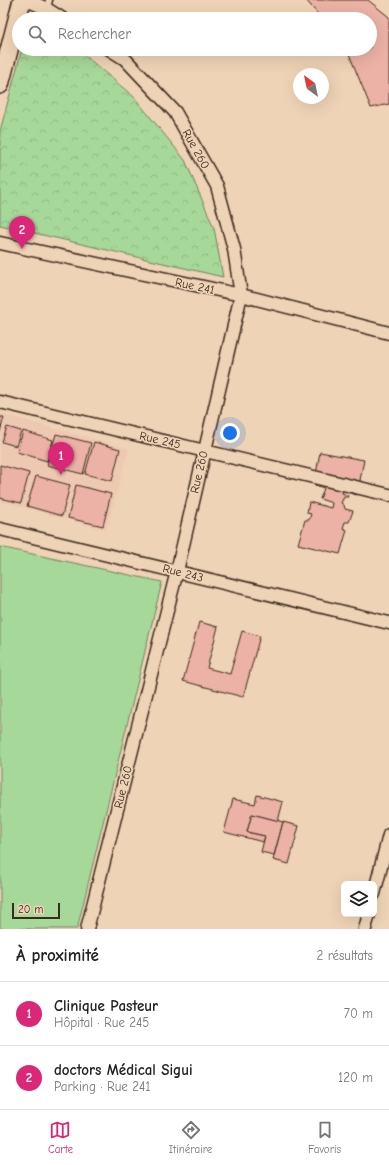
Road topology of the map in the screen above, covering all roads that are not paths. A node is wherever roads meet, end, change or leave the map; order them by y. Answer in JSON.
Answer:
{"nodes":[{"id":1,"x":22,"y":0,"type":"edge"},
{"id":2,"x":27,"y":0,"type":"edge"},
{"id":3,"x":48,"y":4,"type":"edge"},
{"id":4,"x":19,"y":12,"type":"edge"},
{"id":5,"x":56,"y":12,"type":"edge"},
{"id":6,"x":12,"y":39,"type":"edge"},
{"id":7,"x":120,"y":56,"type":"edge"},
{"id":8,"x":0,"y":85,"type":"edge"},
{"id":9,"x":0,"y":243,"type":"edge"},
{"id":10,"x":241,"y":295,"type":"junction"},
{"id":11,"x":389,"y":334,"type":"edge"},
{"id":12,"x":0,"y":402,"type":"edge"},
{"id":13,"x":204,"y":450,"type":"junction"},
{"id":14,"x":389,"y":495,"type":"edge"},
{"id":15,"x":0,"y":529,"type":"edge"},
{"id":16,"x":176,"y":571,"type":"junction"},
{"id":17,"x":389,"y":623,"type":"edge"},
{"id":18,"x":389,"y":835,"type":"edge"},
{"id":19,"x":377,"y":882,"type":"edge"},
{"id":20,"x":368,"y":917,"type":"edge"},
{"id":21,"x":88,"y":929,"type":"edge"},
{"id":22,"x":365,"y":929,"type":"edge"}],
"edges":[{"from":1,"to":4,"type":"main road"},
{"from":2,"to":3,"type":"street"},
{"from":3,"to":5,"type":"street"},
{"from":6,"to":8,"type":"main road"},
{"from":7,"to":10,"type":"street","name":"Rue 260"},
{"from":9,"to":10,"type":"street","name":"Rue 241"},
{"from":10,"to":11,"type":"street","name":"Rue 241"},
{"from":10,"to":13,"type":"street","name":"Rue 260"},
{"from":12,"to":13,"type":"street","name":"Rue 245"},
{"from":13,"to":14,"type":"street","name":"Rue 245"},
{"from":13,"to":16,"type":"street","name":"Rue 260"},
{"from":15,"to":16,"type":"street","name":"Rue 243"},
{"from":16,"to":17,"type":"street","name":"Rue 243"},
{"from":16,"to":21,"type":"street","name":"Rue 260"},
{"from":18,"to":19,"type":"street"},
{"from":20,"to":22,"type":"street"}]}
